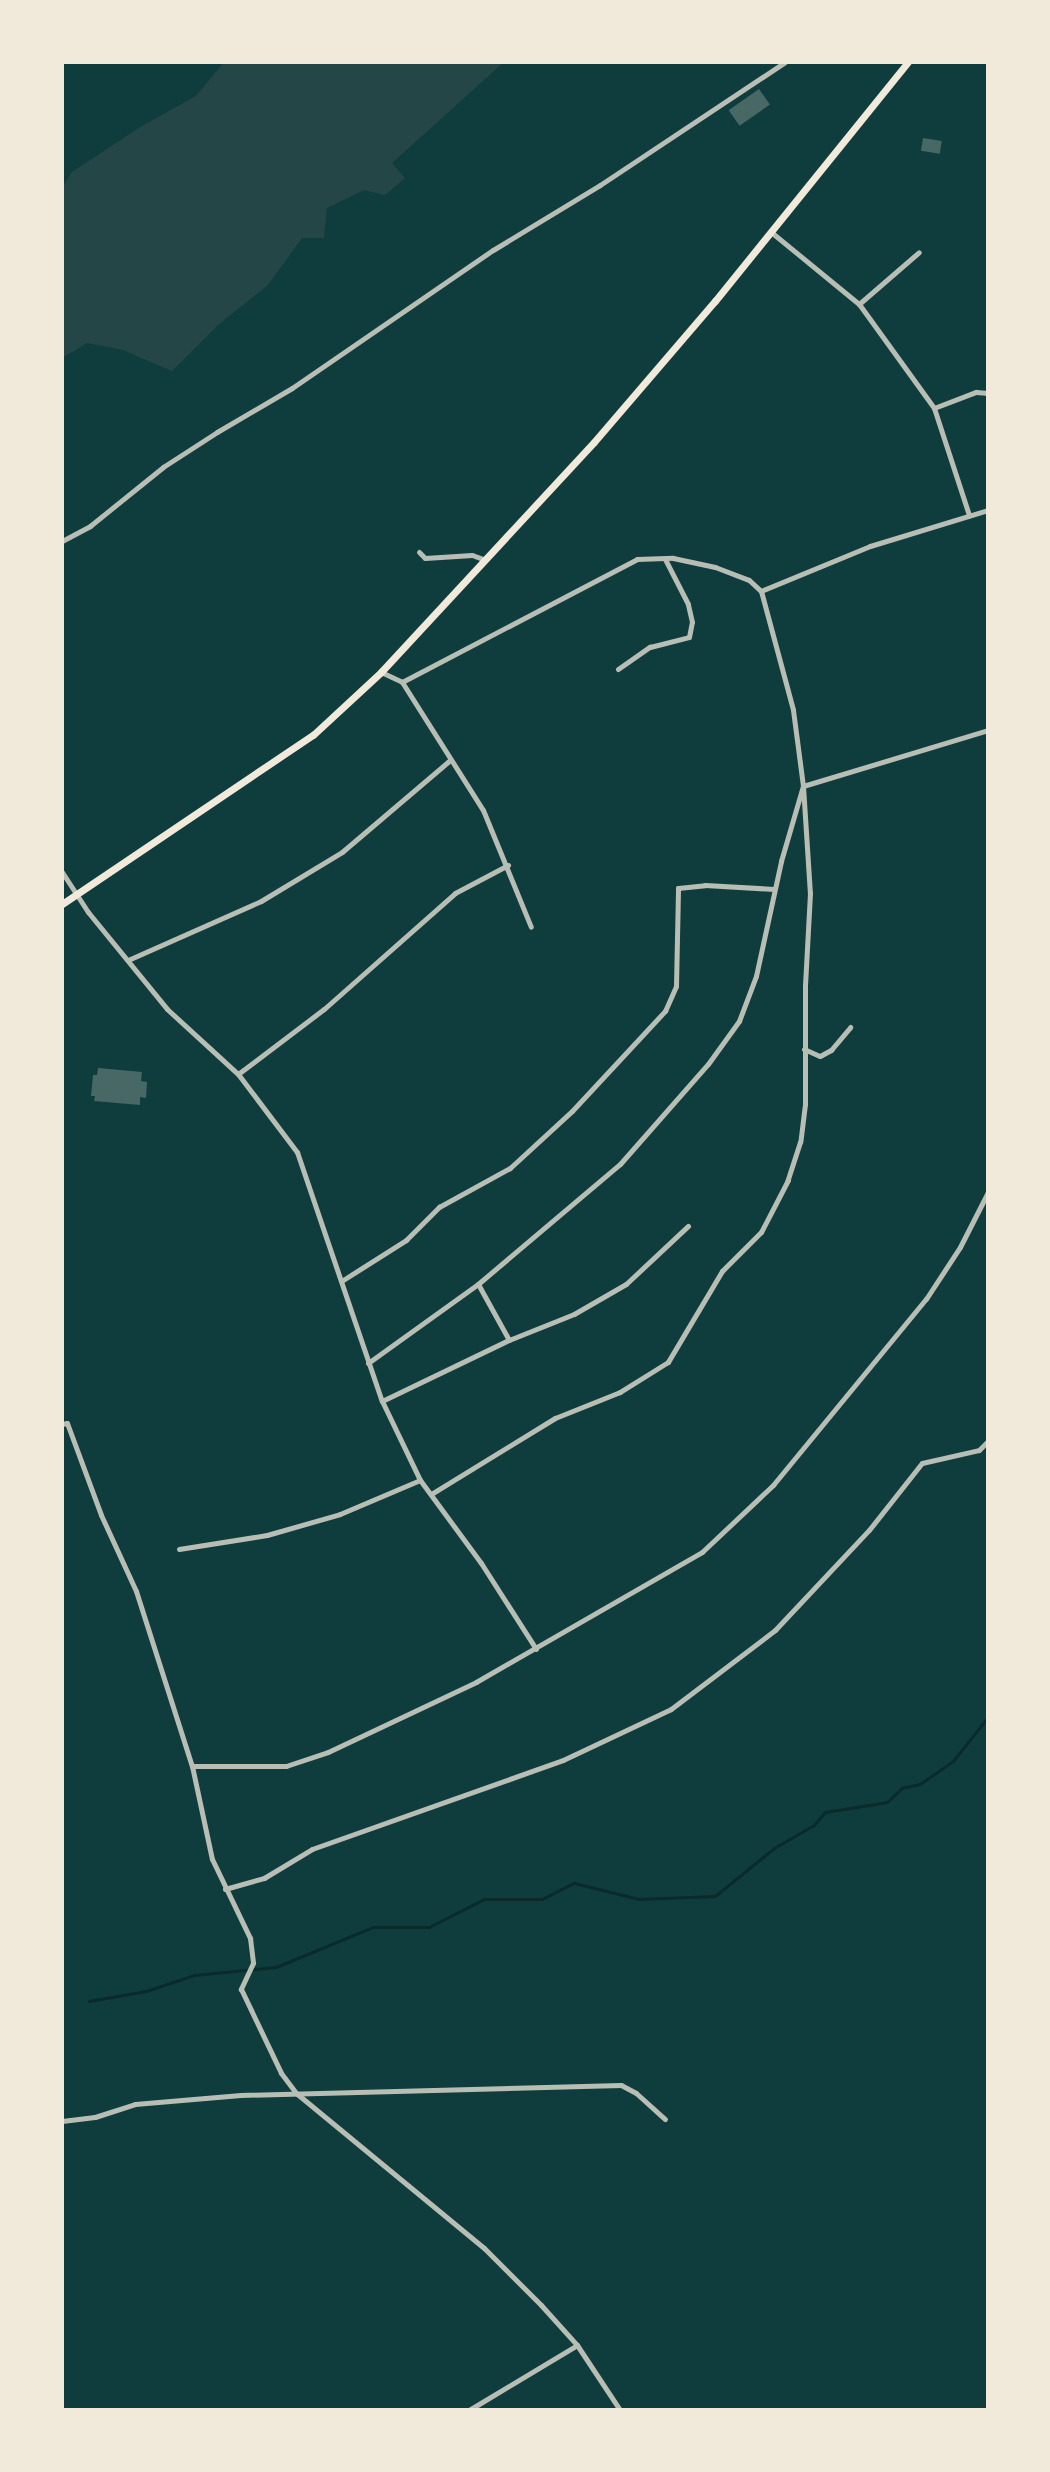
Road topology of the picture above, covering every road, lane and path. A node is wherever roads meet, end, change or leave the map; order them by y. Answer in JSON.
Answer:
{"nodes":[{"id":1,"x":785,"y":62,"type":"edge"},
{"id":2,"x":908,"y":62,"type":"edge"},
{"id":3,"x":770,"y":231,"type":"junction"},
{"id":4,"x":919,"y":252,"type":"dead end"},
{"id":5,"x":859,"y":304,"type":"junction"},
{"id":6,"x":988,"y":393,"type":"edge"},
{"id":7,"x":934,"y":408,"type":"junction"},
{"id":8,"x":988,"y":510,"type":"edge"},
{"id":9,"x":969,"y":515,"type":"junction"},
{"id":10,"x":62,"y":541,"type":"edge"},
{"id":11,"x":419,"y":552,"type":"dead end"},
{"id":12,"x":483,"y":559,"type":"junction"},
{"id":13,"x":665,"y":559,"type":"junction"},
{"id":14,"x":761,"y":591,"type":"junction"},
{"id":15,"x":618,"y":669,"type":"dead end"},
{"id":16,"x":381,"y":672,"type":"junction"},
{"id":17,"x":402,"y":682,"type":"junction"},
{"id":18,"x":988,"y":730,"type":"edge"},
{"id":19,"x":449,"y":761,"type":"junction"},
{"id":20,"x":803,"y":786,"type":"junction"},
{"id":21,"x":508,"y":865,"type":"junction"},
{"id":22,"x":62,"y":872,"type":"edge"},
{"id":23,"x":774,"y":889,"type":"junction"},
{"id":24,"x":79,"y":894,"type":"junction"},
{"id":25,"x":62,"y":904,"type":"edge"},
{"id":26,"x":531,"y":927,"type":"dead end"},
{"id":27,"x":128,"y":960,"type":"junction"},
{"id":28,"x":850,"y":1027,"type":"dead end"},
{"id":29,"x":804,"y":1049,"type":"junction"},
{"id":30,"x":238,"y":1074,"type":"junction"},
{"id":31,"x":988,"y":1192,"type":"edge"},
{"id":32,"x":688,"y":1226,"type":"dead end"},
{"id":33,"x":343,"y":1280,"type":"junction"},
{"id":34,"x":478,"y":1284,"type":"junction"},
{"id":35,"x":509,"y":1340,"type":"junction"},
{"id":36,"x":368,"y":1363,"type":"junction"},
{"id":37,"x":382,"y":1401,"type":"junction"},
{"id":38,"x":62,"y":1424,"type":"edge"},
{"id":39,"x":988,"y":1441,"type":"edge"},
{"id":40,"x":420,"y":1480,"type":"junction"},
{"id":41,"x":431,"y":1494,"type":"junction"},
{"id":42,"x":179,"y":1549,"type":"dead end"},
{"id":43,"x":536,"y":1649,"type":"junction"},
{"id":44,"x":192,"y":1766,"type":"junction"},
{"id":45,"x":225,"y":1889,"type":"junction"},
{"id":46,"x":296,"y":2093,"type":"junction"},
{"id":47,"x":665,"y":2119,"type":"dead end"},
{"id":48,"x":62,"y":2121,"type":"edge"},
{"id":49,"x":577,"y":2345,"type":"junction"},
{"id":50,"x":469,"y":2410,"type":"edge"},
{"id":51,"x":620,"y":2410,"type":"edge"}],
"edges":[{"from":1,"to":10,"type":"street"},
{"from":2,"to":3,"type":"main road"},
{"from":3,"to":5,"type":"street"},
{"from":3,"to":12,"type":"main road"},
{"from":4,"to":5,"type":"street"},
{"from":5,"to":7,"type":"street"},
{"from":6,"to":7,"type":"street"},
{"from":7,"to":9,"type":"street"},
{"from":8,"to":9,"type":"street"},
{"from":9,"to":14,"type":"street"},
{"from":11,"to":12,"type":"street"},
{"from":12,"to":16,"type":"main road"},
{"from":13,"to":14,"type":"street"},
{"from":13,"to":15,"type":"street"},
{"from":13,"to":17,"type":"street"},
{"from":14,"to":20,"type":"street"},
{"from":16,"to":17,"type":"street"},
{"from":16,"to":24,"type":"main road"},
{"from":17,"to":19,"type":"street"},
{"from":18,"to":20,"type":"street"},
{"from":19,"to":21,"type":"street"},
{"from":19,"to":27,"type":"street"},
{"from":20,"to":23,"type":"street"},
{"from":20,"to":29,"type":"street"},
{"from":21,"to":26,"type":"street"},
{"from":21,"to":30,"type":"street"},
{"from":22,"to":24,"type":"street"},
{"from":23,"to":33,"type":"street"},
{"from":23,"to":34,"type":"street"},
{"from":24,"to":25,"type":"main road"},
{"from":24,"to":27,"type":"street"},
{"from":27,"to":30,"type":"street"},
{"from":28,"to":29,"type":"street"},
{"from":29,"to":41,"type":"street"},
{"from":30,"to":33,"type":"street"},
{"from":31,"to":43,"type":"street"},
{"from":32,"to":35,"type":"street"},
{"from":33,"to":36,"type":"street"},
{"from":34,"to":35,"type":"street"},
{"from":34,"to":36,"type":"street"},
{"from":35,"to":37,"type":"street"},
{"from":36,"to":37,"type":"street"},
{"from":37,"to":40,"type":"street"},
{"from":38,"to":44,"type":"street"},
{"from":39,"to":45,"type":"street"},
{"from":40,"to":41,"type":"street"},
{"from":40,"to":42,"type":"street"},
{"from":41,"to":43,"type":"street"},
{"from":43,"to":44,"type":"street"},
{"from":44,"to":45,"type":"street"},
{"from":45,"to":46,"type":"street"},
{"from":46,"to":47,"type":"street"},
{"from":46,"to":48,"type":"street"},
{"from":46,"to":49,"type":"street"},
{"from":49,"to":50,"type":"street"},
{"from":49,"to":51,"type":"street"}]}
